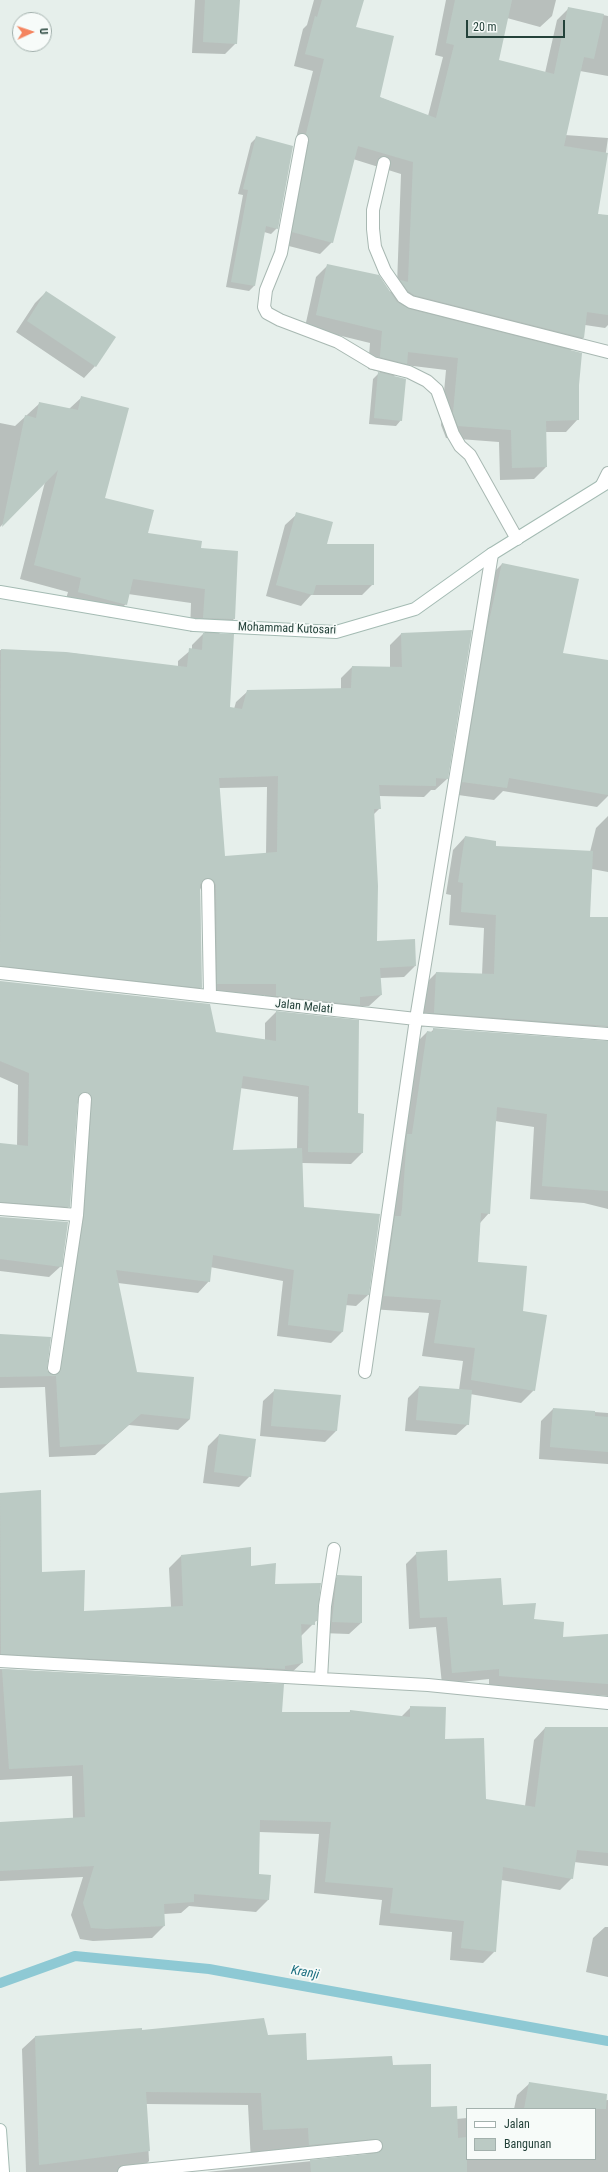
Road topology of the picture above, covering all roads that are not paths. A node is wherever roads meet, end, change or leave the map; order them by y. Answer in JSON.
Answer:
{"nodes":[{"id":1,"x":302,"y":140,"type":"dead end"},
{"id":2,"x":384,"y":163,"type":"dead end"},
{"id":3,"x":608,"y":352,"type":"edge"},
{"id":4,"x":608,"y":473,"type":"edge"},
{"id":5,"x":605,"y":484,"type":"edge"},
{"id":6,"x":517,"y":539,"type":"junction"},
{"id":7,"x":492,"y":554,"type":"junction"},
{"id":8,"x":0,"y":592,"type":"edge"},
{"id":9,"x":208,"y":885,"type":"dead end"},
{"id":10,"x":0,"y":973,"type":"edge"},
{"id":11,"x":210,"y":996,"type":"junction"},
{"id":12,"x":416,"y":1019,"type":"junction"},
{"id":13,"x":608,"y":1034,"type":"edge"},
{"id":14,"x":85,"y":1099,"type":"dead end"},
{"id":15,"x":0,"y":1209,"type":"edge"},
{"id":16,"x":77,"y":1215,"type":"junction"},
{"id":17,"x":54,"y":1368,"type":"dead end"},
{"id":18,"x":365,"y":1372,"type":"dead end"},
{"id":19,"x":334,"y":1549,"type":"dead end"},
{"id":20,"x":0,"y":1661,"type":"edge"},
{"id":21,"x":321,"y":1679,"type":"junction"},
{"id":22,"x":608,"y":1703,"type":"edge"},
{"id":23,"x":0,"y":2130,"type":"edge"},
{"id":24,"x":376,"y":2146,"type":"dead end"},
{"id":25,"x":3,"y":2172,"type":"edge"},
{"id":26,"x":124,"y":2172,"type":"edge"}],
"edges":[{"from":1,"to":6,"type":"street"},
{"from":2,"to":3,"type":"street"},
{"from":4,"to":5,"type":"street"},
{"from":5,"to":6,"type":"street","name":"Mohammad Kutosari"},
{"from":6,"to":7,"type":"street","name":"Mohammad Kutosari"},
{"from":7,"to":8,"type":"street","name":"Mohammad Kutosari"},
{"from":7,"to":12,"type":"street"},
{"from":9,"to":11,"type":"street"},
{"from":10,"to":11,"type":"street","name":"Jalan Melati"},
{"from":11,"to":12,"type":"street","name":"Jalan Melati"},
{"from":12,"to":13,"type":"street","name":"Jalan Melati"},
{"from":12,"to":18,"type":"street"},
{"from":14,"to":16,"type":"street"},
{"from":15,"to":16,"type":"street"},
{"from":16,"to":17,"type":"street"},
{"from":19,"to":21,"type":"street"},
{"from":20,"to":21,"type":"street"},
{"from":21,"to":22,"type":"street"},
{"from":23,"to":25,"type":"street"},
{"from":24,"to":26,"type":"street"}]}
